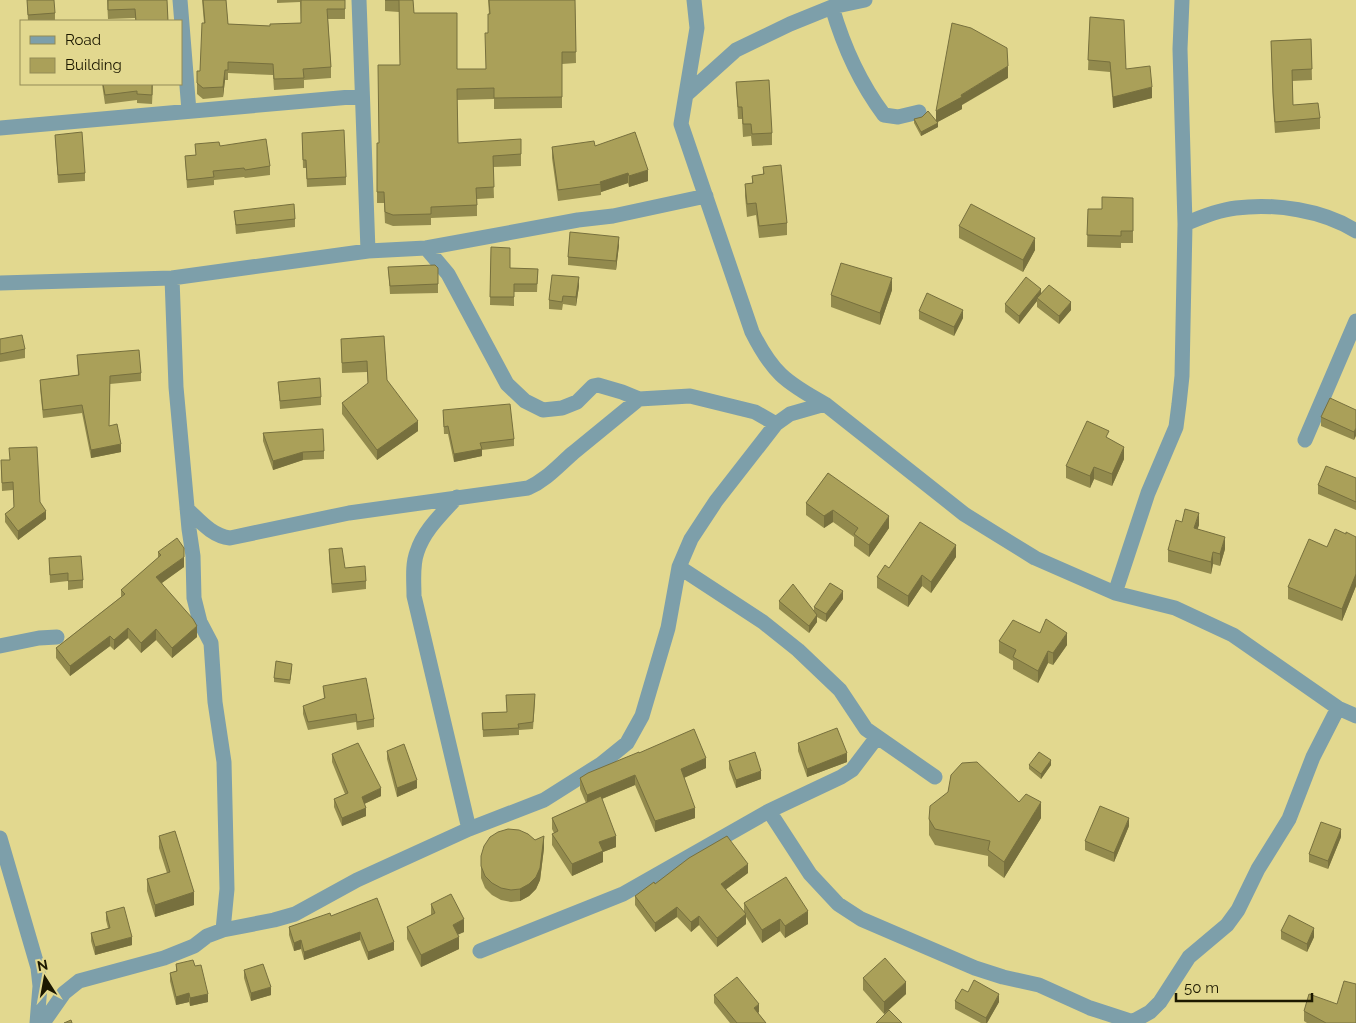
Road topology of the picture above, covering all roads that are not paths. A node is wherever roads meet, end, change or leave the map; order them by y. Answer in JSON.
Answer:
{"nodes":[{"id":1,"x":180,"y":0,"type":"edge"},
{"id":2,"x":359,"y":0,"type":"edge"},
{"id":3,"x":694,"y":0,"type":"edge"},
{"id":4,"x":865,"y":0,"type":"edge"},
{"id":5,"x":1182,"y":0,"type":"edge"},
{"id":6,"x":832,"y":7,"type":"junction"},
{"id":7,"x":182,"y":20,"type":"edge"},
{"id":8,"x":182,"y":25,"type":"edge"},
{"id":9,"x":686,"y":95,"type":"junction"},
{"id":10,"x":362,"y":96,"type":"junction"},
{"id":11,"x":189,"y":111,"type":"junction"},
{"id":12,"x":919,"y":112,"type":"dead end"},
{"id":13,"x":0,"y":128,"type":"edge"},
{"id":14,"x":706,"y":196,"type":"junction"},
{"id":15,"x":1185,"y":224,"type":"junction"},
{"id":16,"x":1356,"y":231,"type":"edge"},
{"id":17,"x":426,"y":248,"type":"junction"},
{"id":18,"x":368,"y":251,"type":"junction"},
{"id":19,"x":172,"y":278,"type":"junction"},
{"id":20,"x":0,"y":283,"type":"edge"},
{"id":21,"x":1356,"y":321,"type":"edge"},
{"id":22,"x":639,"y":399,"type":"junction"},
{"id":23,"x":825,"y":404,"type":"junction"},
{"id":24,"x":776,"y":424,"type":"junction"},
{"id":25,"x":1305,"y":440,"type":"dead end"},
{"id":26,"x":457,"y":497,"type":"junction"},
{"id":27,"x":187,"y":509,"type":"junction"},
{"id":28,"x":679,"y":567,"type":"junction"},
{"id":29,"x":1115,"y":593,"type":"junction"},
{"id":30,"x":57,"y":637,"type":"dead end"},
{"id":31,"x":0,"y":646,"type":"edge"},
{"id":32,"x":1338,"y":708,"type":"junction"},
{"id":33,"x":1356,"y":716,"type":"edge"},
{"id":34,"x":877,"y":737,"type":"junction"},
{"id":35,"x":935,"y":777,"type":"dead end"},
{"id":36,"x":770,"y":812,"type":"junction"},
{"id":37,"x":469,"y":829,"type":"junction"},
{"id":38,"x":0,"y":838,"type":"edge"},
{"id":39,"x":6,"y":878,"type":"edge"},
{"id":40,"x":223,"y":930,"type":"junction"},
{"id":41,"x":480,"y":951,"type":"dead end"},
{"id":42,"x":37,"y":1023,"type":"edge"},
{"id":43,"x":43,"y":1023,"type":"edge"},
{"id":44,"x":1133,"y":1023,"type":"edge"}],
"edges":[{"from":1,"to":7,"type":"street"},
{"from":2,"to":10,"type":"street"},
{"from":3,"to":9,"type":"street"},
{"from":4,"to":6,"type":"street"},
{"from":5,"to":15,"type":"street"},
{"from":6,"to":9,"type":"street"},
{"from":6,"to":12,"type":"street"},
{"from":8,"to":11,"type":"street"},
{"from":9,"to":14,"type":"street"},
{"from":10,"to":11,"type":"street"},
{"from":10,"to":18,"type":"street"},
{"from":11,"to":13,"type":"street"},
{"from":14,"to":17,"type":"street"},
{"from":14,"to":23,"type":"street"},
{"from":15,"to":16,"type":"street"},
{"from":15,"to":29,"type":"street"},
{"from":17,"to":18,"type":"street"},
{"from":17,"to":22,"type":"street"},
{"from":18,"to":19,"type":"street"},
{"from":19,"to":20,"type":"street"},
{"from":19,"to":27,"type":"street"},
{"from":21,"to":25,"type":"street"},
{"from":22,"to":24,"type":"street"},
{"from":22,"to":26,"type":"street"},
{"from":23,"to":24,"type":"street"},
{"from":23,"to":29,"type":"street"},
{"from":24,"to":28,"type":"street"},
{"from":26,"to":27,"type":"street"},
{"from":26,"to":37,"type":"street"},
{"from":27,"to":40,"type":"street"},
{"from":28,"to":34,"type":"street"},
{"from":28,"to":37,"type":"street"},
{"from":29,"to":32,"type":"street"},
{"from":30,"to":31,"type":"street"},
{"from":32,"to":33,"type":"street"},
{"from":32,"to":44,"type":"street"},
{"from":34,"to":35,"type":"street"},
{"from":34,"to":36,"type":"street"},
{"from":36,"to":41,"type":"street"},
{"from":36,"to":44,"type":"street"},
{"from":37,"to":40,"type":"street"},
{"from":38,"to":39,"type":"street"},
{"from":39,"to":42,"type":"street"},
{"from":40,"to":43,"type":"street"}]}
